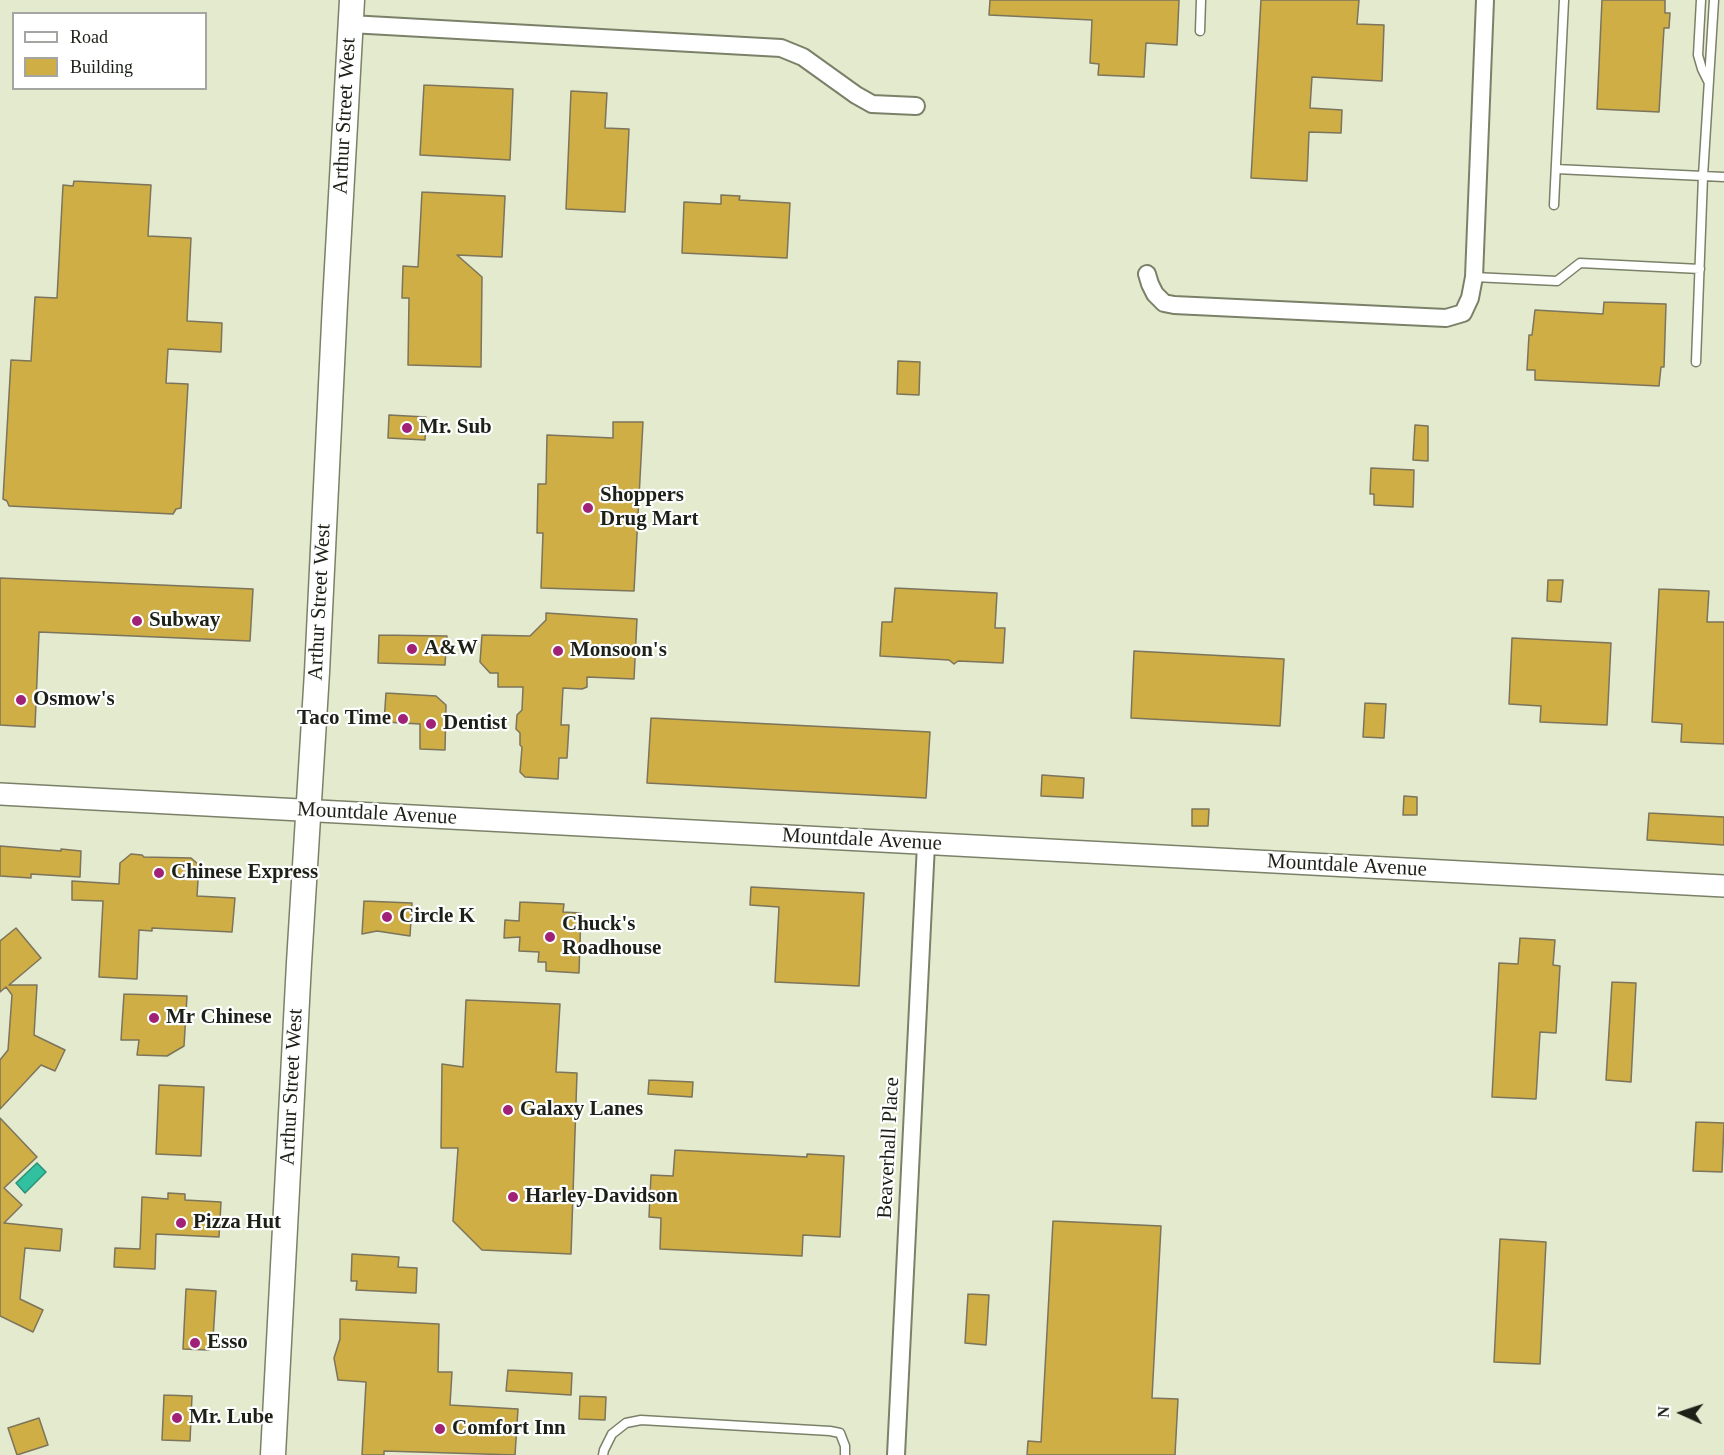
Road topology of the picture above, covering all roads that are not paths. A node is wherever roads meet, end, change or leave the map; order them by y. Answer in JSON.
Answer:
{"nodes":[{"id":1,"x":352,"y":0,"type":"edge"},
{"id":2,"x":1201,"y":0,"type":"edge"},
{"id":3,"x":1485,"y":0,"type":"edge"},
{"id":4,"x":1564,"y":0,"type":"edge"},
{"id":5,"x":1701,"y":0,"type":"edge"},
{"id":6,"x":1714,"y":0,"type":"edge"},
{"id":7,"x":350,"y":24,"type":"junction"},
{"id":8,"x":1200,"y":31,"type":"dead end"},
{"id":9,"x":1709,"y":82,"type":"junction"},
{"id":10,"x":916,"y":106,"type":"dead end"},
{"id":11,"x":1556,"y":169,"type":"junction"},
{"id":12,"x":1703,"y":176,"type":"junction"},
{"id":13,"x":1724,"y":177,"type":"edge"},
{"id":14,"x":1554,"y":205,"type":"dead end"},
{"id":15,"x":1700,"y":269,"type":"junction"},
{"id":16,"x":1147,"y":274,"type":"dead end"},
{"id":17,"x":1474,"y":277,"type":"junction"},
{"id":18,"x":1696,"y":363,"type":"dead end"},
{"id":19,"x":0,"y":794,"type":"edge"},
{"id":20,"x":309,"y":811,"type":"junction"},
{"id":21,"x":926,"y":844,"type":"junction"},
{"id":22,"x":1724,"y":886,"type":"edge"},
{"id":23,"x":273,"y":1455,"type":"edge"},
{"id":24,"x":603,"y":1455,"type":"edge"},
{"id":25,"x":845,"y":1455,"type":"edge"},
{"id":26,"x":896,"y":1455,"type":"edge"}],
"edges":[{"from":1,"to":7,"type":"main road","name":"Arthur Street West"},
{"from":2,"to":8,"type":"lane"},
{"from":3,"to":17,"type":"street"},
{"from":4,"to":11,"type":"lane"},
{"from":5,"to":9,"type":"lane"},
{"from":6,"to":9,"type":"lane"},
{"from":7,"to":10,"type":"street"},
{"from":7,"to":20,"type":"main road","name":"Arthur Street West"},
{"from":9,"to":12,"type":"lane"},
{"from":11,"to":12,"type":"lane"},
{"from":11,"to":14,"type":"lane"},
{"from":12,"to":13,"type":"lane"},
{"from":12,"to":15,"type":"lane"},
{"from":15,"to":17,"type":"lane"},
{"from":15,"to":18,"type":"lane"},
{"from":16,"to":17,"type":"street"},
{"from":19,"to":20,"type":"street","name":"Mountdale Avenue"},
{"from":20,"to":21,"type":"street","name":"Mountdale Avenue"},
{"from":20,"to":23,"type":"main road","name":"Arthur Street West"},
{"from":21,"to":22,"type":"street","name":"Mountdale Avenue"},
{"from":21,"to":26,"type":"street","name":"Beaverhall Place"},
{"from":24,"to":25,"type":"lane"}]}
